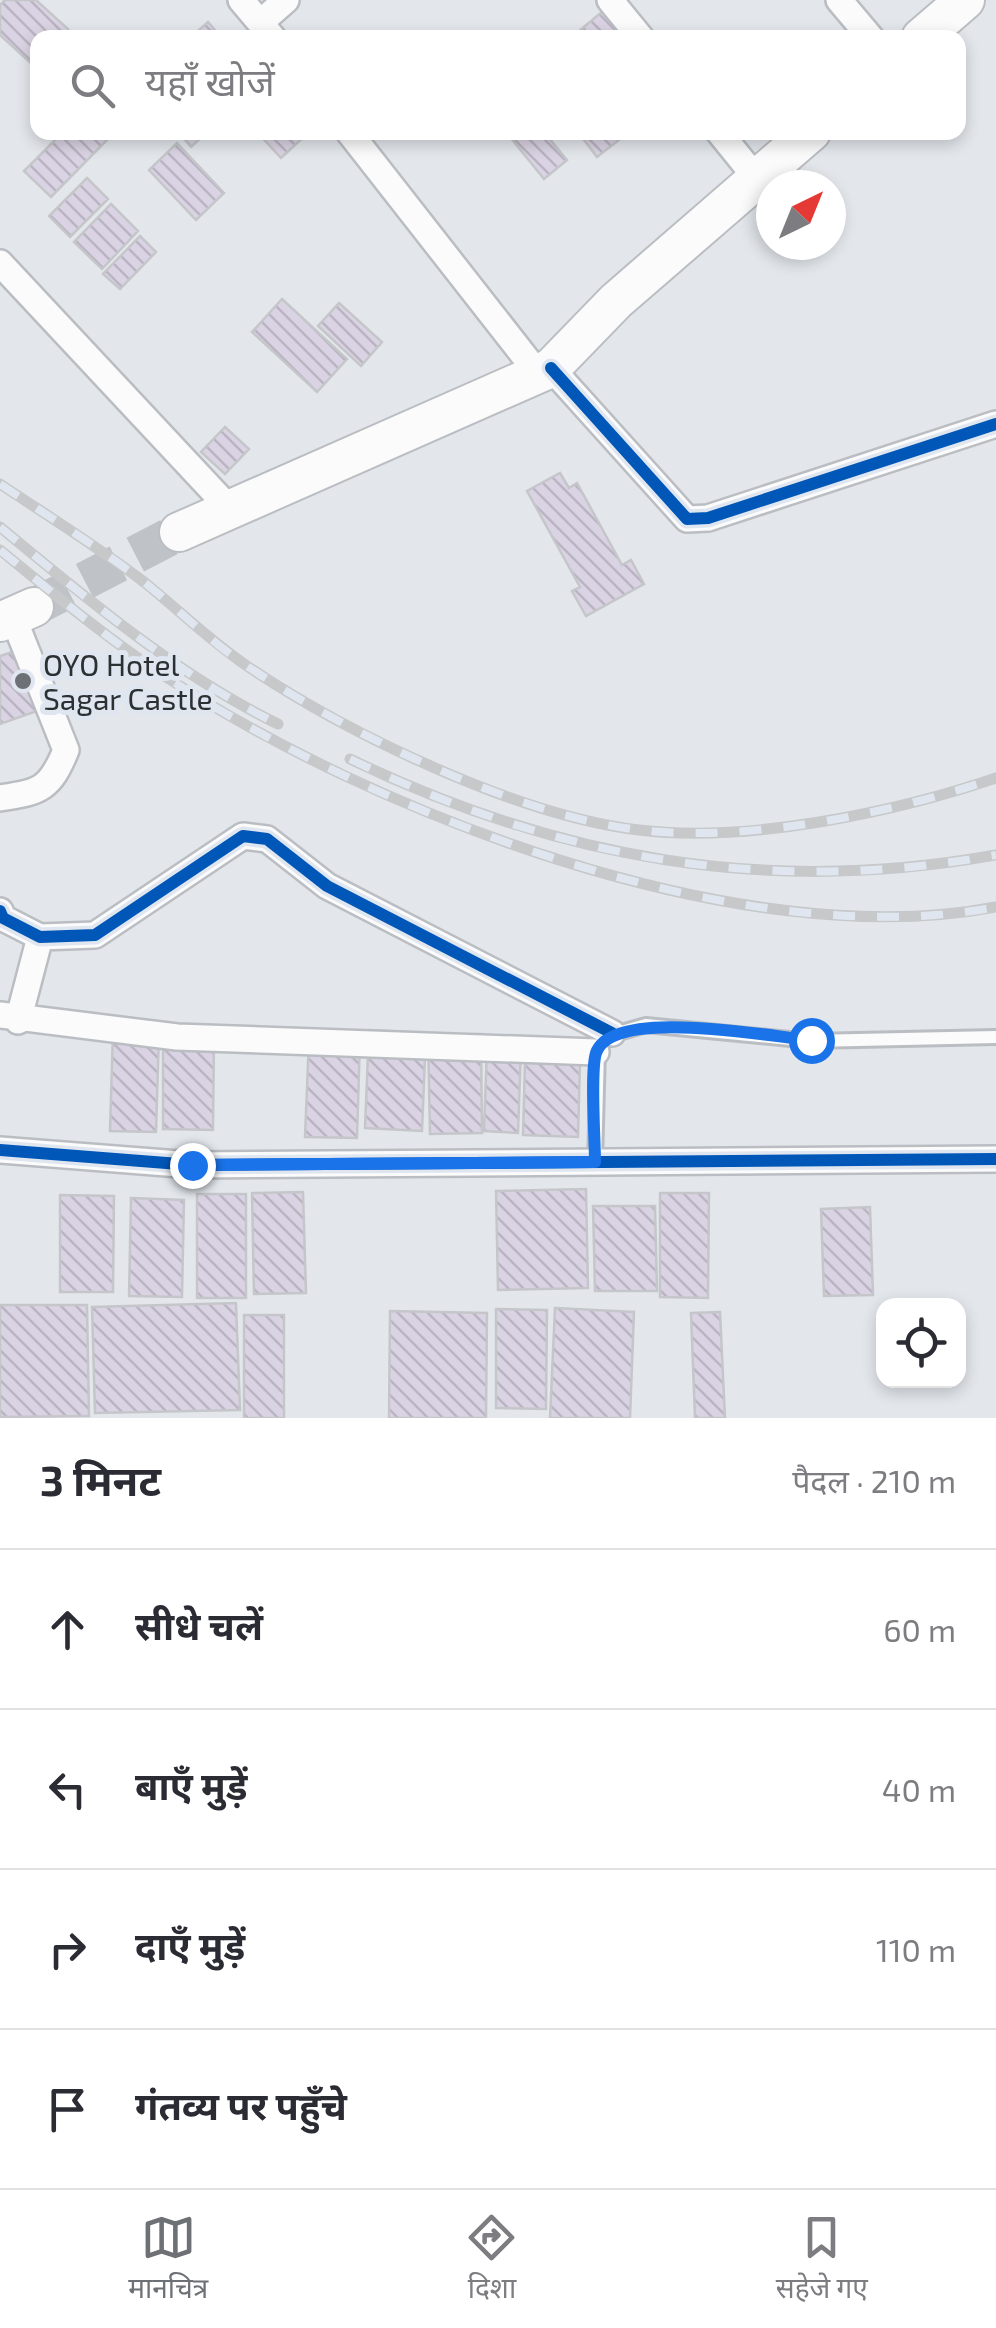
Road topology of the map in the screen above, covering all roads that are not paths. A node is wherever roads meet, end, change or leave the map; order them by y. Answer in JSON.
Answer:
{"nodes":[{"id":1,"x":241,"y":0,"type":"edge"},
{"id":2,"x":286,"y":0,"type":"edge"},
{"id":3,"x":610,"y":0,"type":"edge"},
{"id":4,"x":839,"y":0,"type":"edge"},
{"id":5,"x":965,"y":0,"type":"edge"},
{"id":6,"x":267,"y":30,"type":"edge"},
{"id":7,"x":634,"y":30,"type":"edge"},
{"id":8,"x":864,"y":30,"type":"edge"},
{"id":9,"x":930,"y":30,"type":"edge"},
{"id":10,"x":356,"y":140,"type":"edge"},
{"id":11,"x":725,"y":140,"type":"edge"},
{"id":12,"x":802,"y":140,"type":"edge"},
{"id":13,"x":767,"y":170,"type":"edge"},
{"id":14,"x":756,"y":178,"type":"edge"},
{"id":15,"x":756,"y":180,"type":"edge"},
{"id":16,"x":0,"y":263,"type":"edge"},
{"id":17,"x":544,"y":369,"type":"junction"},
{"id":18,"x":996,"y":424,"type":"edge"},
{"id":19,"x":230,"y":510,"type":"junction"},
{"id":20,"x":179,"y":532,"type":"tunnel mouth"},
{"id":21,"x":16,"y":615,"type":"edge"},
{"id":22,"x":0,"y":798,"type":"edge"},
{"id":23,"x":0,"y":911,"type":"edge"},
{"id":24,"x":40,"y":938,"type":"junction"},
{"id":25,"x":9,"y":1018,"type":"edge"},
{"id":26,"x":996,"y":1036,"type":"edge"},
{"id":27,"x":604,"y":1043,"type":"junction"},
{"id":28,"x":0,"y":1150,"type":"edge"},
{"id":29,"x":996,"y":1159,"type":"edge"},
{"id":30,"x":595,"y":1162,"type":"junction"}],
"edges":[{"from":1,"to":6,"type":"street"},
{"from":2,"to":6,"type":"street"},
{"from":3,"to":7,"type":"street"},
{"from":4,"to":8,"type":"street"},
{"from":5,"to":9,"type":"main road"},
{"from":10,"to":17,"type":"street"},
{"from":11,"to":14,"type":"street"},
{"from":12,"to":13,"type":"main road"},
{"from":15,"to":17,"type":"main road"},
{"from":16,"to":19,"type":"street"},
{"from":17,"to":18,"type":"street"},
{"from":17,"to":19,"type":"main road"},
{"from":19,"to":20,"type":"main road"},
{"from":21,"to":22,"type":"street"},
{"from":23,"to":24,"type":"street"},
{"from":24,"to":25,"type":"street"},
{"from":24,"to":27,"type":"street"},
{"from":25,"to":27,"type":"street"},
{"from":26,"to":27,"type":"lane"},
{"from":27,"to":30,"type":"lane"},
{"from":28,"to":30,"type":"street"},
{"from":29,"to":30,"type":"street"}]}
